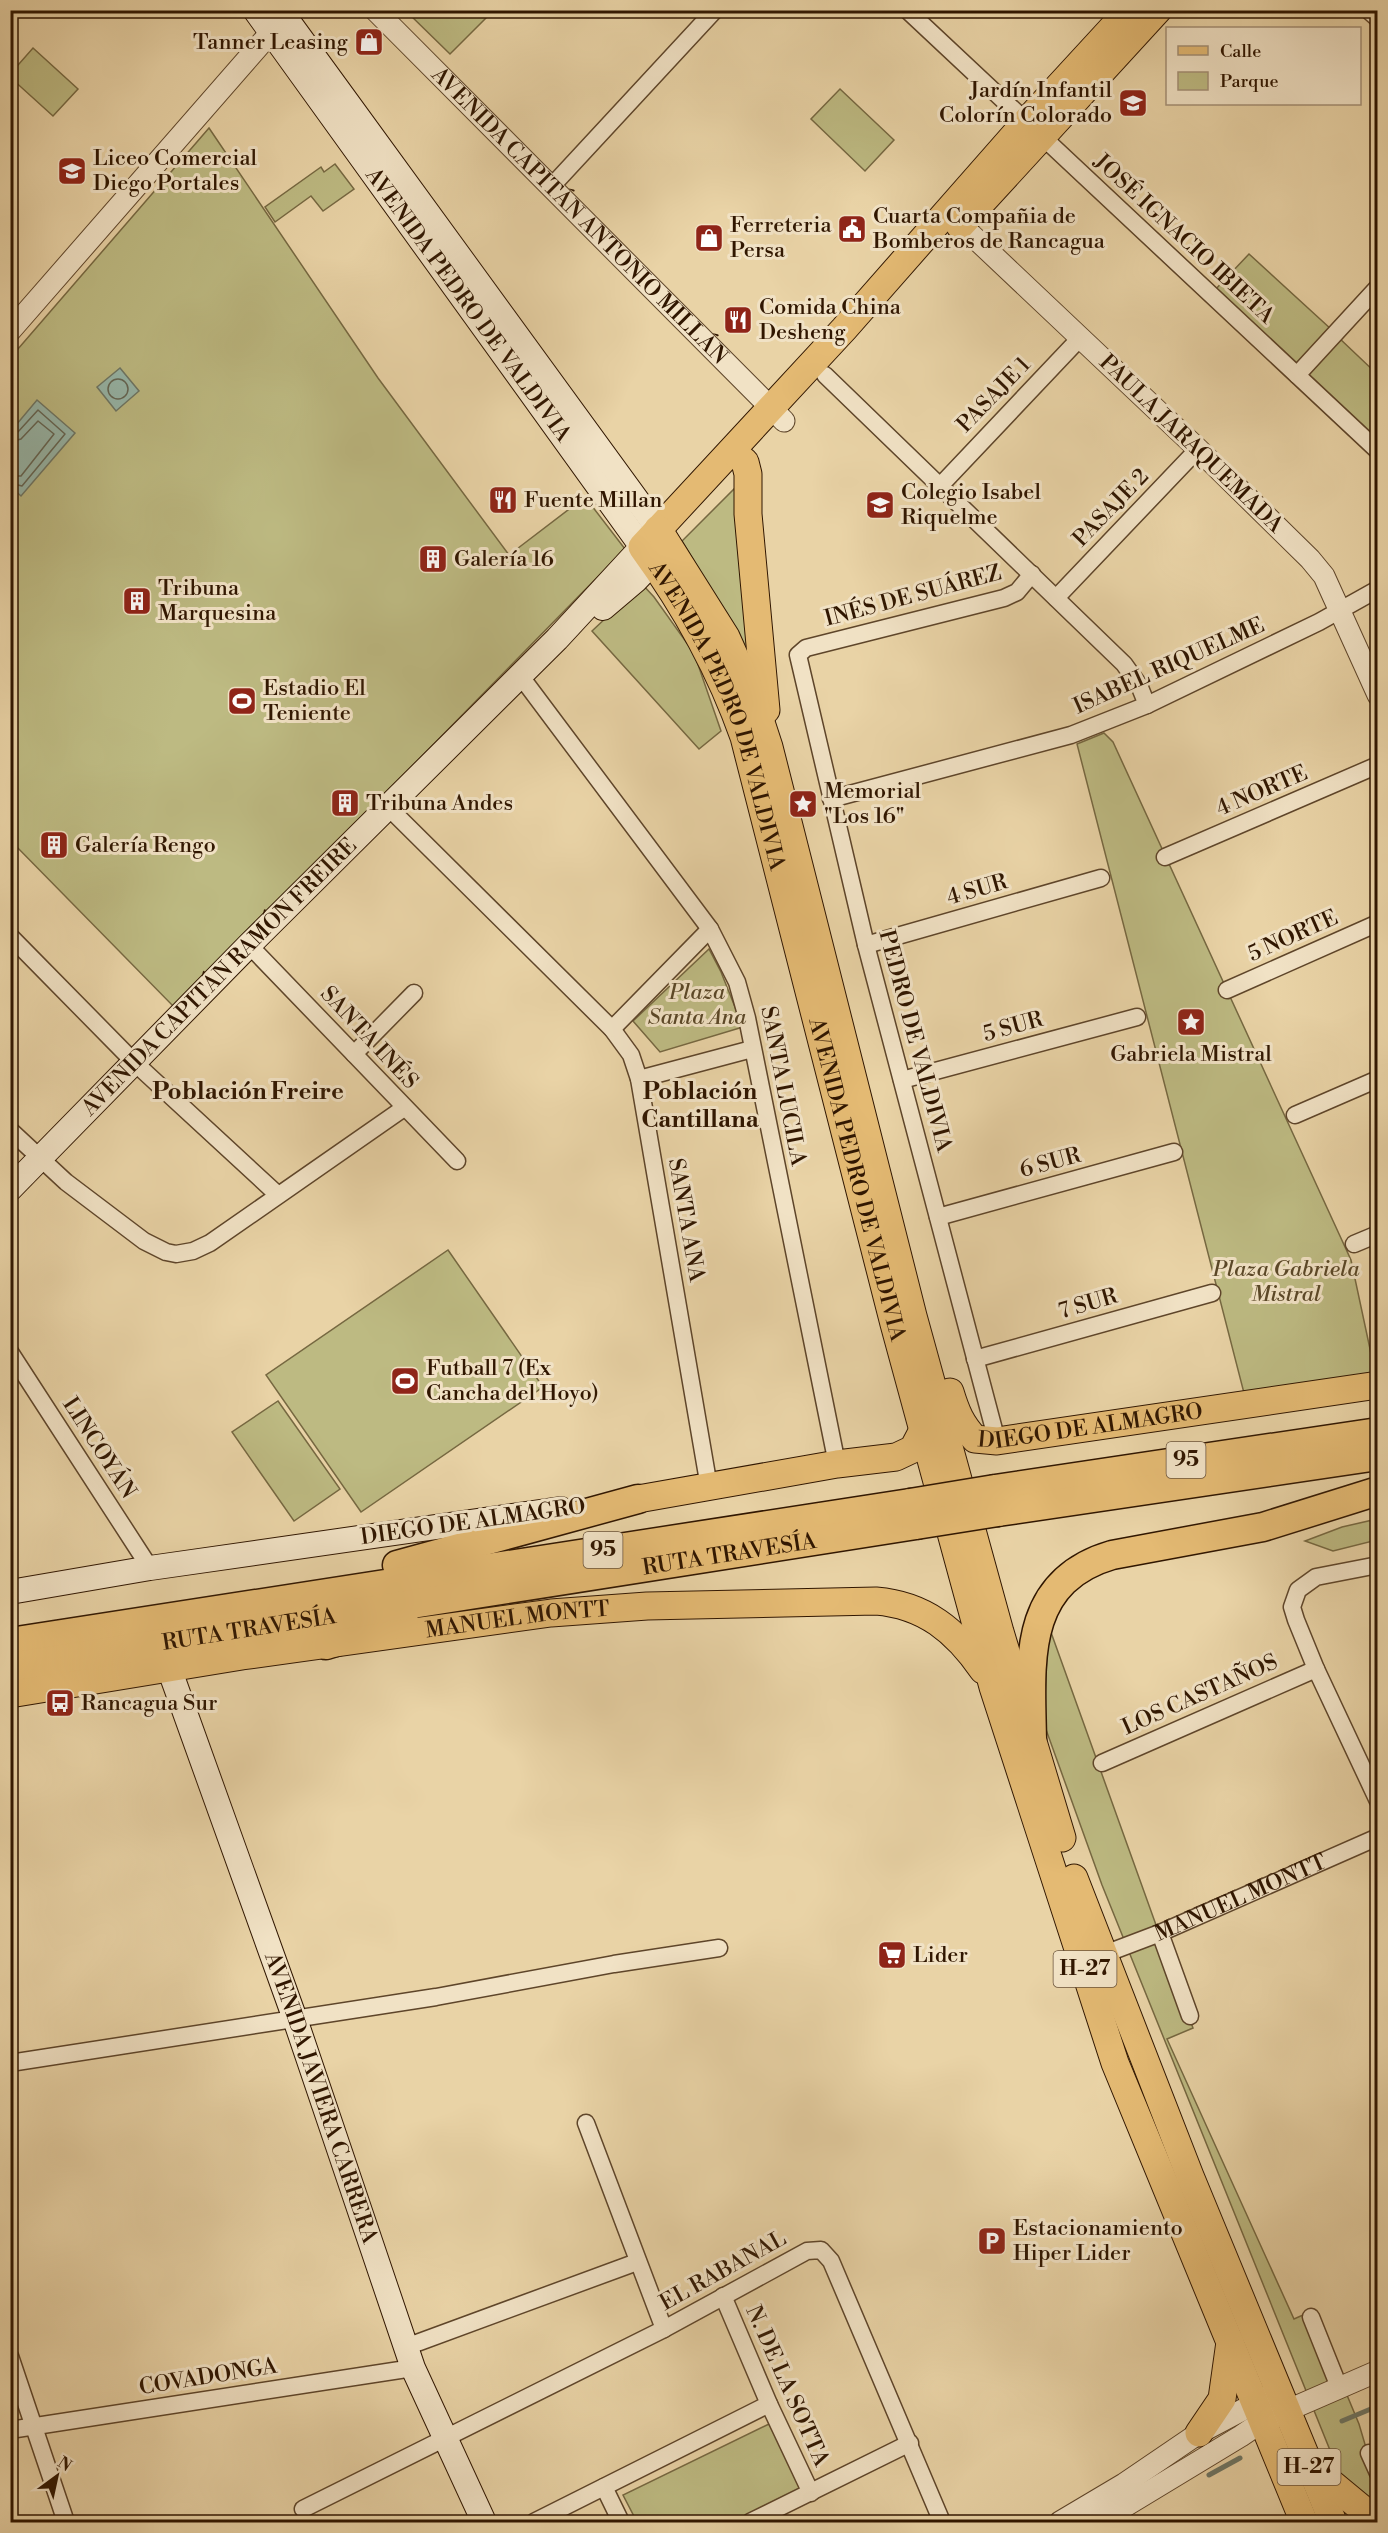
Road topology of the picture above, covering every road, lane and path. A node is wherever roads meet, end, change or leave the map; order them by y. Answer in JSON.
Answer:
{"nodes":[{"id":1,"x":255,"y":10,"type":"edge"},
{"id":2,"x":375,"y":10,"type":"edge"},
{"id":3,"x":715,"y":10,"type":"edge"},
{"id":4,"x":907,"y":10,"type":"edge"},
{"id":5,"x":1129,"y":10,"type":"edge"},
{"id":6,"x":1158,"y":10,"type":"edge"},
{"id":7,"x":1368,"y":10,"type":"edge"},
{"id":8,"x":282,"y":18,"type":"edge"},
{"id":9,"x":1377,"y":19,"type":"edge"},
{"id":10,"x":1034,"y":129,"type":"junction"},
{"id":11,"x":551,"y":187,"type":"junction"},
{"id":12,"x":961,"y":225,"type":"junction"},
{"id":13,"x":907,"y":272,"type":"junction"},
{"id":14,"x":1377,"y":287,"type":"edge"},
{"id":15,"x":10,"y":331,"type":"edge"},
{"id":16,"x":1081,"y":337,"type":"junction"},
{"id":17,"x":825,"y":375,"type":"junction"},
{"id":18,"x":1296,"y":375,"type":"junction"},
{"id":19,"x":778,"y":414,"type":"junction"},
{"id":20,"x":1198,"y":449,"type":"junction"},
{"id":21,"x":1377,"y":451,"type":"edge"},
{"id":22,"x":738,"y":457,"type":"junction"},
{"id":23,"x":940,"y":486,"type":"junction"},
{"id":24,"x":655,"y":546,"type":"junction"},
{"id":25,"x":1032,"y":574,"type":"junction"},
{"id":26,"x":1377,"y":590,"type":"edge"},
{"id":27,"x":1056,"y":598,"type":"junction"},
{"id":28,"x":1340,"y":610,"type":"junction"},
{"id":29,"x":800,"y":652,"type":"joint"},
{"id":30,"x":519,"y":675,"type":"junction"},
{"id":31,"x":1377,"y":695,"type":"edge"},
{"id":32,"x":1147,"y":705,"type":"junction"},
{"id":33,"x":769,"y":747,"type":"junction"},
{"id":34,"x":1377,"y":765,"type":"edge"},
{"id":35,"x":831,"y":799,"type":"junction"},
{"id":36,"x":388,"y":807,"type":"junction"},
{"id":37,"x":1165,"y":857,"type":"dead end"},
{"id":38,"x":1101,"y":878,"type":"dead end"},
{"id":39,"x":1377,"y":923,"type":"edge"},
{"id":40,"x":710,"y":929,"type":"junction"},
{"id":41,"x":10,"y":936,"type":"edge"},
{"id":42,"x":249,"y":945,"type":"junction"},
{"id":43,"x":866,"y":945,"type":"junction"},
{"id":44,"x":1227,"y":990,"type":"dead end"},
{"id":45,"x":414,"y":993,"type":"dead end"},
{"id":46,"x":1137,"y":1017,"type":"dead end"},
{"id":47,"x":612,"y":1029,"type":"junction"},
{"id":48,"x":752,"y":1049,"type":"junction"},
{"id":49,"x":354,"y":1054,"type":"junction"},
{"id":50,"x":135,"y":1063,"type":"junction"},
{"id":51,"x":639,"y":1079,"type":"junction"},
{"id":52,"x":1377,"y":1079,"type":"edge"},
{"id":53,"x":902,"y":1080,"type":"junction"},
{"id":54,"x":404,"y":1108,"type":"junction"},
{"id":55,"x":1295,"y":1115,"type":"dead end"},
{"id":56,"x":10,"y":1130,"type":"edge"},
{"id":57,"x":1174,"y":1152,"type":"dead end"},
{"id":58,"x":40,"y":1160,"type":"junction"},
{"id":59,"x":457,"y":1161,"type":"dead end"},
{"id":60,"x":10,"y":1189,"type":"edge"},
{"id":61,"x":278,"y":1195,"type":"junction"},
{"id":62,"x":887,"y":1210,"type":"junction"},
{"id":63,"x":938,"y":1216,"type":"junction"},
{"id":64,"x":1377,"y":1234,"type":"edge"},
{"id":65,"x":1354,"y":1244,"type":"dead end"},
{"id":66,"x":1212,"y":1293,"type":"dead end"},
{"id":67,"x":10,"y":1352,"type":"edge"},
{"id":68,"x":975,"y":1359,"type":"junction"},
{"id":69,"x":1377,"y":1385,"type":"edge"},
{"id":70,"x":923,"y":1430,"type":"junction"},
{"id":71,"x":1377,"y":1432,"type":"edge"},
{"id":72,"x":997,"y":1441,"type":"junction"},
{"id":73,"x":1377,"y":1456,"type":"edge"},
{"id":74,"x":837,"y":1464,"type":"junction"},
{"id":75,"x":709,"y":1487,"type":"junction"},
{"id":76,"x":1377,"y":1491,"type":"edge"},
{"id":77,"x":638,"y":1499,"type":"junction"},
{"id":78,"x":997,"y":1501,"type":"junction"},
{"id":79,"x":954,"y":1505,"type":"junction"},
{"id":80,"x":913,"y":1514,"type":"junction"},
{"id":81,"x":1377,"y":1565,"type":"edge"},
{"id":82,"x":150,"y":1569,"type":"junction"},
{"id":83,"x":502,"y":1591,"type":"junction"},
{"id":84,"x":10,"y":1592,"type":"edge"},
{"id":85,"x":296,"y":1596,"type":"junction"},
{"id":86,"x":10,"y":1642,"type":"edge"},
{"id":87,"x":326,"y":1645,"type":"junction"},
{"id":88,"x":10,"y":1667,"type":"edge"},
{"id":89,"x":169,"y":1668,"type":"junction"},
{"id":90,"x":1316,"y":1669,"type":"junction"},
{"id":91,"x":993,"y":1687,"type":"junction"},
{"id":92,"x":10,"y":1694,"type":"edge"},
{"id":93,"x":1032,"y":1742,"type":"junction"},
{"id":94,"x":1102,"y":1763,"type":"dead end"},
{"id":95,"x":1377,"y":1801,"type":"edge"},
{"id":96,"x":1377,"y":1837,"type":"edge"},
{"id":97,"x":1160,"y":1932,"type":"junction"},
{"id":98,"x":719,"y":1947,"type":"dead end"},
{"id":99,"x":1102,"y":1955,"type":"junction"},
{"id":100,"x":1190,"y":2016,"type":"dead end"},
{"id":101,"x":295,"y":2019,"type":"junction"},
{"id":102,"x":10,"y":2063,"type":"edge"},
{"id":103,"x":586,"y":2123,"type":"dead end"},
{"id":104,"x":637,"y":2262,"type":"junction"},
{"id":105,"x":723,"y":2296,"type":"junction"},
{"id":106,"x":1311,"y":2317,"type":"dead end"},
{"id":107,"x":664,"y":2329,"type":"junction"},
{"id":108,"x":1230,"y":2340,"type":"junction"},
{"id":109,"x":10,"y":2356,"type":"edge"},
{"id":110,"x":410,"y":2357,"type":"junction"},
{"id":111,"x":1377,"y":2371,"type":"edge"},
{"id":112,"x":1339,"y":2387,"type":"junction"},
{"id":113,"x":769,"y":2404,"type":"junction"},
{"id":114,"x":1271,"y":2407,"type":"junction"},
{"id":115,"x":34,"y":2426,"type":"junction"},
{"id":116,"x":10,"y":2430,"type":"edge"},
{"id":117,"x":1199,"y":2433,"type":"junction"},
{"id":118,"x":445,"y":2439,"type":"junction"},
{"id":119,"x":910,"y":2443,"type":"junction"},
{"id":120,"x":1370,"y":2452,"type":"dead end"},
{"id":121,"x":1308,"y":2463,"type":"junction"},
{"id":122,"x":1377,"y":2473,"type":"edge"},
{"id":123,"x":604,"y":2487,"type":"junction"},
{"id":124,"x":811,"y":2493,"type":"junction"},
{"id":125,"x":303,"y":2509,"type":"dead end"},
{"id":126,"x":1377,"y":2522,"type":"edge"},
{"id":127,"x":66,"y":2523,"type":"edge"},
{"id":128,"x":484,"y":2523,"type":"edge"},
{"id":129,"x":534,"y":2523,"type":"edge"},
{"id":130,"x":621,"y":2523,"type":"edge"},
{"id":131,"x":750,"y":2523,"type":"edge"},
{"id":132,"x":942,"y":2523,"type":"edge"},
{"id":133,"x":1060,"y":2523,"type":"edge"},
{"id":134,"x":1099,"y":2523,"type":"edge"},
{"id":135,"x":1304,"y":2523,"type":"edge"},
{"id":136,"x":1333,"y":2523,"type":"edge"}],
"edges":[{"from":1,"to":8,"type":"main road"},
{"from":2,"to":11,"type":"street","name":"AVENIDA CAPITÁN ANTONIO MILLÁN"},
{"from":3,"to":11,"type":"street"},
{"from":4,"to":10,"type":"street","name":"JOSÉ IGNACIO IBIETA"},
{"from":5,"to":10,"type":"main road","name":"AVENIDA CAPITÁN RAMÓN FREIRE"},
{"from":6,"to":10,"type":"main road","name":"AVENIDA CAPITÁN RAMÓN FREIRE"},
{"from":7,"to":9,"type":"street"},
{"from":8,"to":15,"type":"street"},
{"from":8,"to":24,"type":"main road","name":"AVENIDA PEDRO DE VALDIVIA"},
{"from":10,"to":12,"type":"main road","name":"AVENIDA CAPITÁN RAMÓN FREIRE"},
{"from":10,"to":13,"type":"main road","name":"AVENIDA CAPITÁN RAMÓN FREIRE"},
{"from":10,"to":18,"type":"street","name":"JOSÉ IGNACIO IBIETA"},
{"from":11,"to":19,"type":"street","name":"AVENIDA CAPITÁN ANTONIO MILLÁN"},
{"from":12,"to":13,"type":"main road","name":"AVENIDA CAPITÁN RAMÓN FREIRE"},
{"from":12,"to":16,"type":"street","name":"PAULA JARAQUEMADA"},
{"from":13,"to":17,"type":"main road","name":"AVENIDA CAPITÁN RAMÓN FREIRE"},
{"from":13,"to":19,"type":"main road","name":"AVENIDA CAPITÁN RAMÓN FREIRE"},
{"from":14,"to":18,"type":"street"},
{"from":16,"to":20,"type":"street","name":"PAULA JARAQUEMADA"},
{"from":16,"to":23,"type":"street","name":"PASAJE 1"},
{"from":17,"to":19,"type":"main road","name":"AVENIDA CAPITÁN RAMÓN FREIRE"},
{"from":17,"to":23,"type":"street"},
{"from":18,"to":21,"type":"street","name":"JOSÉ IGNACIO IBIETA"},
{"from":19,"to":22,"type":"main road","name":"AVENIDA CAPITÁN RAMÓN FREIRE"},
{"from":20,"to":27,"type":"street","name":"PASAJE 2"},
{"from":20,"to":28,"type":"street","name":"PAULA JARAQUEMADA"},
{"from":22,"to":24,"type":"main road","name":"AVENIDA CAPITÁN RAMÓN FREIRE"},
{"from":22,"to":33,"type":"main road","name":"AVENIDA PEDRO DE VALDIVIA"},
{"from":23,"to":25,"type":"street"},
{"from":24,"to":30,"type":"main road","name":"AVENIDA CAPITÁN RAMÓN FREIRE"},
{"from":24,"to":33,"type":"main road","name":"AVENIDA PEDRO DE VALDIVIA"},
{"from":24,"to":70,"type":"main road","name":"AVENIDA PEDRO DE VALDIVIA"},
{"from":25,"to":27,"type":"street"},
{"from":25,"to":29,"type":"street","name":"INÉS DE SUÁREZ"},
{"from":26,"to":28,"type":"street","name":"ISABEL RIQUELME"},
{"from":27,"to":32,"type":"street"},
{"from":28,"to":31,"type":"street","name":"PAULA JARAQUEMADA"},
{"from":28,"to":32,"type":"street","name":"ISABEL RIQUELME"},
{"from":29,"to":35,"type":"street","name":"PEDRO DE VALDIVIA"},
{"from":30,"to":36,"type":"main road","name":"AVENIDA CAPITÁN RAMÓN FREIRE"},
{"from":30,"to":40,"type":"street","name":"SANTA LUCILA"},
{"from":32,"to":35,"type":"street","name":"ISABEL RIQUELME"},
{"from":33,"to":62,"type":"main road","name":"AVENIDA PEDRO DE VALDIVIA"},
{"from":34,"to":37,"type":"street","name":"4 NORTE"},
{"from":35,"to":43,"type":"street","name":"PEDRO DE VALDIVIA"},
{"from":36,"to":42,"type":"main road","name":"AVENIDA CAPITÁN RAMÓN FREIRE"},
{"from":36,"to":47,"type":"street","name":"SANTA ANA"},
{"from":38,"to":43,"type":"street","name":"4 SUR"},
{"from":39,"to":44,"type":"street","name":"5 NORTE"},
{"from":40,"to":47,"type":"street"},
{"from":40,"to":48,"type":"street","name":"SANTA LUCILA"},
{"from":41,"to":50,"type":"street"},
{"from":42,"to":49,"type":"street","name":"SANTA INÉS"},
{"from":42,"to":50,"type":"main road","name":"AVENIDA CAPITÁN RAMÓN FREIRE"},
{"from":43,"to":53,"type":"street","name":"PEDRO DE VALDIVIA"},
{"from":45,"to":49,"type":"street"},
{"from":46,"to":53,"type":"street","name":"5 SUR"},
{"from":47,"to":51,"type":"street","name":"SANTA ANA"},
{"from":48,"to":51,"type":"street"},
{"from":48,"to":74,"type":"street","name":"SANTA LUCILA"},
{"from":49,"to":54,"type":"street","name":"SANTA INÉS"},
{"from":50,"to":58,"type":"main road","name":"AVENIDA CAPITÁN RAMÓN FREIRE"},
{"from":50,"to":61,"type":"street"},
{"from":51,"to":75,"type":"street","name":"SANTA ANA"},
{"from":52,"to":55,"type":"street"},
{"from":53,"to":63,"type":"street","name":"PEDRO DE VALDIVIA"},
{"from":54,"to":59,"type":"street","name":"SANTA INÉS"},
{"from":54,"to":61,"type":"street"},
{"from":56,"to":58,"type":"street"},
{"from":57,"to":63,"type":"street","name":"6 SUR"},
{"from":58,"to":60,"type":"main road","name":"AVENIDA CAPITÁN RAMÓN FREIRE"},
{"from":58,"to":61,"type":"street"},
{"from":62,"to":72,"type":"main road","name":"DIEGO DE ALMAGRO"},
{"from":62,"to":79,"type":"main road","name":"AVENIDA PEDRO DE VALDIVIA"},
{"from":63,"to":68,"type":"street","name":"PEDRO DE VALDIVIA"},
{"from":64,"to":65,"type":"street"},
{"from":66,"to":68,"type":"street","name":"7 SUR"},
{"from":67,"to":82,"type":"street","name":"LINCOYÁN"},
{"from":68,"to":72,"type":"street","name":"PEDRO DE VALDIVIA"},
{"from":69,"to":72,"type":"main road","name":"DIEGO DE ALMAGRO"},
{"from":70,"to":74,"type":"main road","name":"DIEGO DE ALMAGRO"},
{"from":70,"to":79,"type":"main road","name":"AVENIDA PEDRO DE VALDIVIA"},
{"from":71,"to":78,"type":"highway","name":"RUTA TRAVESÍA","number":"95"},
{"from":73,"to":78,"type":"highway","name":"RUTA TRAVESÍA","number":"95"},
{"from":74,"to":75,"type":"main road","name":"DIEGO DE ALMAGRO"},
{"from":75,"to":77,"type":"main road","name":"DIEGO DE ALMAGRO"},
{"from":76,"to":93,"type":"highway"},
{"from":77,"to":82,"type":"main road","name":"DIEGO DE ALMAGRO"},
{"from":77,"to":85,"type":"highway"},
{"from":78,"to":80,"type":"highway","name":"RUTA TRAVESÍA","number":"95","bridge":true},
{"from":79,"to":91,"type":"main road","number":"H-27"},
{"from":79,"to":93,"type":"main road","number":"H-27"},
{"from":80,"to":83,"type":"highway","name":"RUTA TRAVESÍA","number":"95"},
{"from":80,"to":85,"type":"highway","name":"RUTA TRAVESÍA","number":"95"},
{"from":81,"to":90,"type":"street"},
{"from":82,"to":84,"type":"main road","name":"DIEGO DE ALMAGRO"},
{"from":83,"to":87,"type":"highway"},
{"from":83,"to":88,"type":"highway","name":"RUTA TRAVESÍA","number":"95"},
{"from":85,"to":86,"type":"highway","name":"RUTA TRAVESÍA","number":"95"},
{"from":87,"to":89,"type":"main road","name":"MANUEL MONTT"},
{"from":87,"to":91,"type":"main road","name":"MANUEL MONTT"},
{"from":89,"to":92,"type":"main road","name":"MANUEL MONTT"},
{"from":89,"to":101,"type":"main road","name":"AVENIDA JAVIERA CARRERA"},
{"from":90,"to":94,"type":"street","name":"LOS CASTAÑOS"},
{"from":90,"to":95,"type":"street"},
{"from":91,"to":108,"type":"main road","number":"H-27"},
{"from":93,"to":99,"type":"main road","number":"H-27"},
{"from":96,"to":97,"type":"street","name":"MANUEL MONTT"},
{"from":97,"to":99,"type":"street","name":"MANUEL MONTT"},
{"from":97,"to":100,"type":"street"},
{"from":98,"to":101,"type":"street"},
{"from":99,"to":114,"type":"main road","number":"H-27"},
{"from":101,"to":102,"type":"street"},
{"from":101,"to":110,"type":"main road","name":"AVENIDA JAVIERA CARRERA"},
{"from":103,"to":104,"type":"street"},
{"from":104,"to":107,"type":"street"},
{"from":104,"to":110,"type":"street","name":"COVADONGA"},
{"from":105,"to":107,"type":"street","name":"EL RABANAL"},
{"from":105,"to":113,"type":"street","name":"N. DE LA SOTTA"},
{"from":105,"to":119,"type":"street","name":"EL RABANAL"},
{"from":106,"to":112,"type":"street"},
{"from":107,"to":118,"type":"street","name":"EL RABANAL"},
{"from":108,"to":114,"type":"main road","number":"H-27"},
{"from":108,"to":117,"type":"main road"},
{"from":109,"to":115,"type":"street"},
{"from":110,"to":115,"type":"street","name":"COVADONGA"},
{"from":110,"to":118,"type":"main road","name":"AVENIDA JAVIERA CARRERA"},
{"from":111,"to":112,"type":"street"},
{"from":112,"to":114,"type":"street"},
{"from":113,"to":123,"type":"street"},
{"from":113,"to":124,"type":"street","name":"N. DE LA SOTTA"},
{"from":114,"to":117,"type":"street"},
{"from":114,"to":121,"type":"main road","number":"H-27"},
{"from":114,"to":134,"type":"street"},
{"from":114,"to":135,"type":"main road","number":"H-27"},
{"from":115,"to":116,"type":"street","name":"COVADONGA"},
{"from":115,"to":127,"type":"street"},
{"from":117,"to":133,"type":"street"},
{"from":118,"to":125,"type":"street","name":"EL RABANAL"},
{"from":118,"to":128,"type":"main road","name":"AVENIDA JAVIERA CARRERA"},
{"from":119,"to":124,"type":"street"},
{"from":119,"to":132,"type":"street","name":"EL RABANAL"},
{"from":120,"to":122,"type":"street"},
{"from":121,"to":126,"type":"main road"},
{"from":121,"to":136,"type":"main road","number":"H-27"},
{"from":123,"to":129,"type":"street"},
{"from":123,"to":130,"type":"street"},
{"from":124,"to":131,"type":"street"}]}
